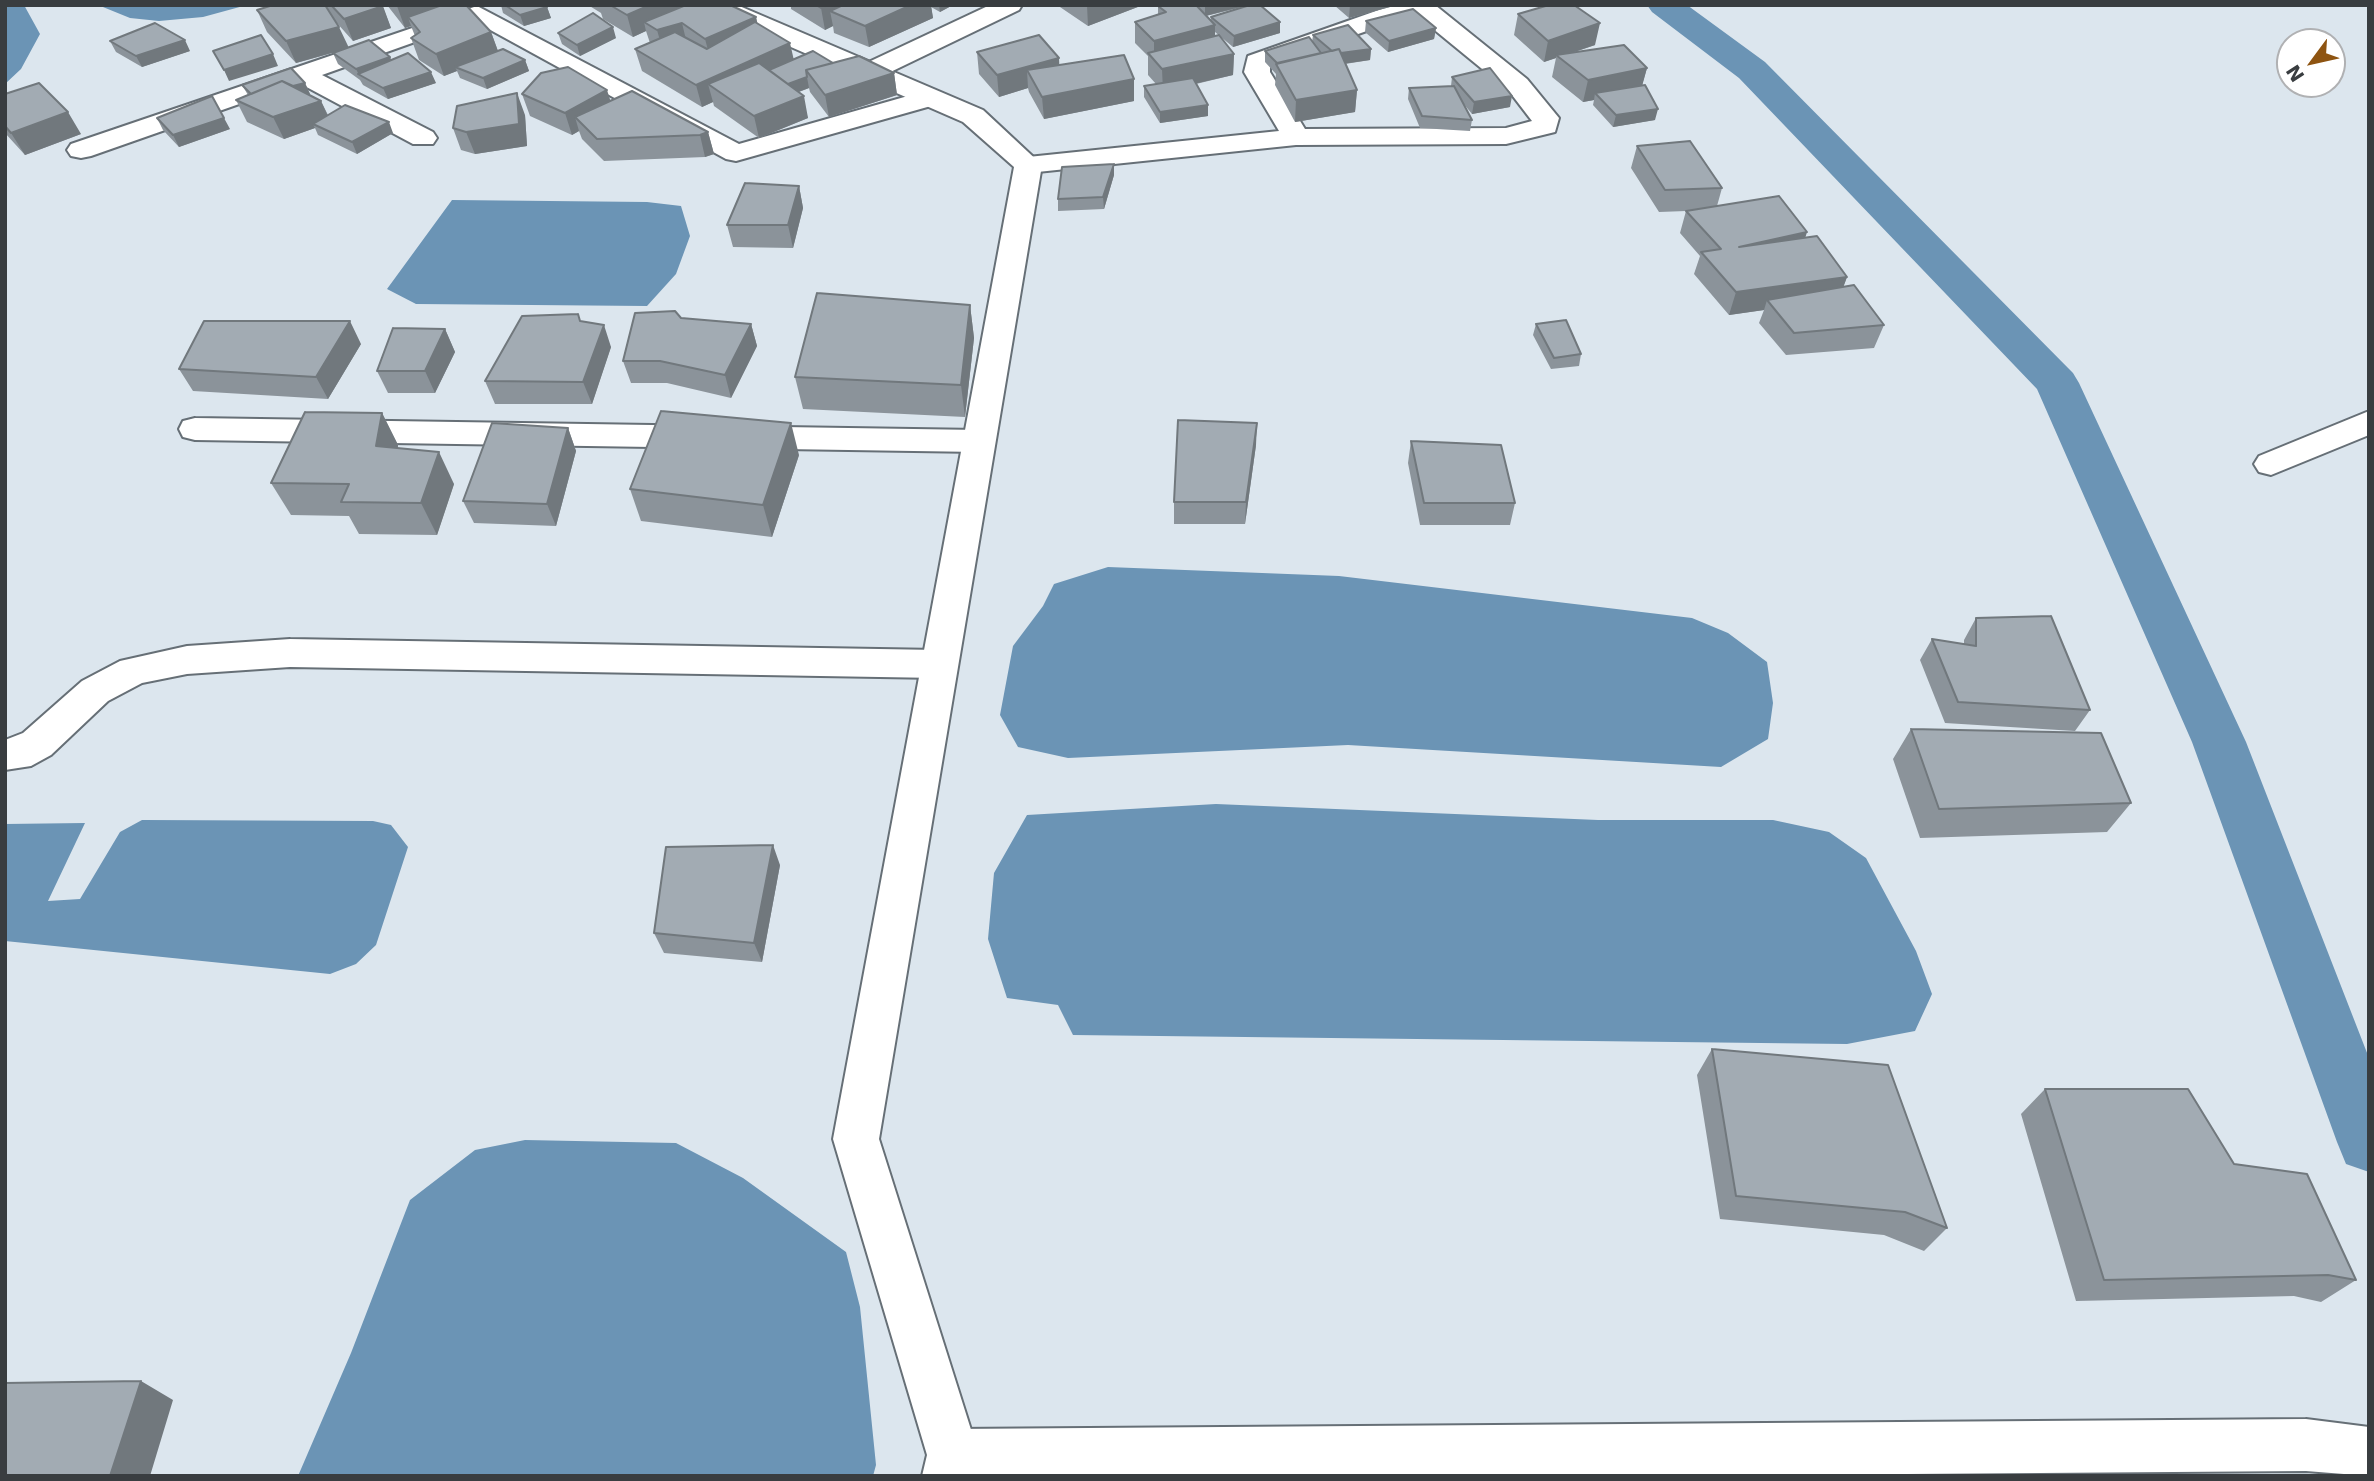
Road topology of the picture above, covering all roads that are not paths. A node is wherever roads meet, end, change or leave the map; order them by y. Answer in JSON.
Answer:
{"nodes":[{"id":1,"x":715,"y":5,"type":"edge"},
{"id":2,"x":1010,"y":5,"type":"edge"},
{"id":3,"x":1419,"y":5,"type":"edge"},
{"id":4,"x":488,"y":9,"type":"edge"},
{"id":5,"x":299,"y":73,"type":"junction"},
{"id":6,"x":867,"y":73,"type":"junction"},
{"id":7,"x":929,"y":98,"type":"junction"},
{"id":8,"x":1296,"y":137,"type":"junction"},
{"id":9,"x":423,"y":138,"type":"dead end"},
{"id":10,"x":81,"y":150,"type":"dead end"},
{"id":11,"x":1028,"y":165,"type":"junction"},
{"id":12,"x":2369,"y":422,"type":"edge"},
{"id":13,"x":195,"y":429,"type":"dead end"},
{"id":14,"x":979,"y":441,"type":"junction"},
{"id":15,"x":2272,"y":464,"type":"dead end"},
{"id":16,"x":938,"y":664,"type":"junction"},
{"id":17,"x":5,"y":755,"type":"edge"},
{"id":18,"x":2369,"y":1453,"type":"edge"},
{"id":19,"x":951,"y":1466,"type":"edge"}],
"edges":[{"from":1,"to":6,"type":"street"},
{"from":2,"to":6,"type":"street"},
{"from":3,"to":8,"type":"street"},
{"from":3,"to":8,"type":"street"},
{"from":4,"to":5,"type":"street"},
{"from":4,"to":7,"type":"street"},
{"from":5,"to":9,"type":"street"},
{"from":5,"to":10,"type":"street"},
{"from":6,"to":7,"type":"street"},
{"from":7,"to":11,"type":"street"},
{"from":8,"to":11,"type":"street"},
{"from":11,"to":14,"type":"street"},
{"from":12,"to":15,"type":"street"},
{"from":13,"to":14,"type":"street"},
{"from":14,"to":16,"type":"street"},
{"from":16,"to":17,"type":"street"},
{"from":16,"to":19,"type":"street"},
{"from":18,"to":19,"type":"street"}]}
